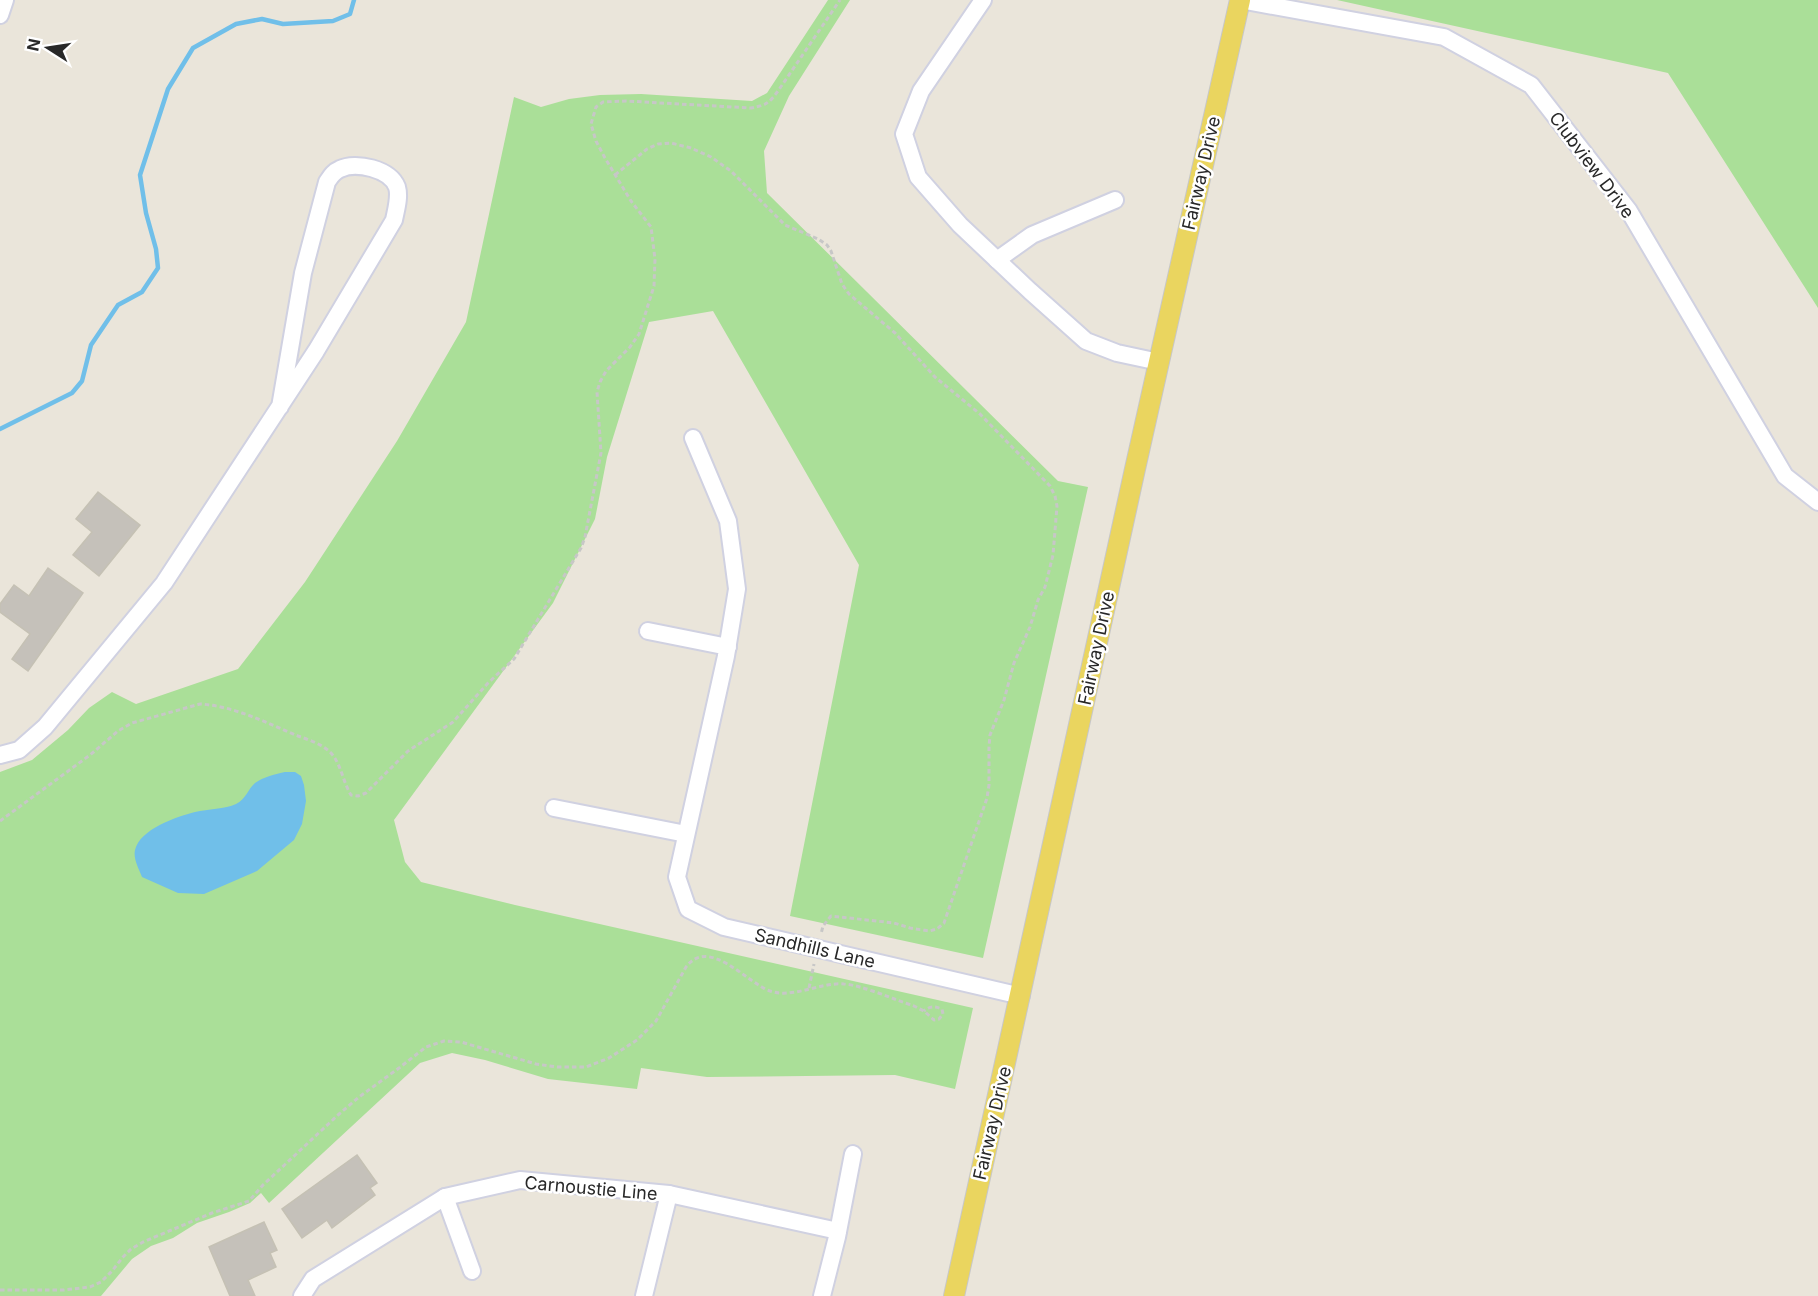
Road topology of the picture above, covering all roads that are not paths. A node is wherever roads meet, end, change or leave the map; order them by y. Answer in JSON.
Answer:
{"nodes":[{"id":1,"x":5,"y":0,"type":"edge"},
{"id":2,"x":983,"y":0,"type":"edge"},
{"id":3,"x":1240,"y":0,"type":"edge"},
{"id":4,"x":0,"y":15,"type":"edge"},
{"id":5,"x":1115,"y":200,"type":"dead end"},
{"id":6,"x":997,"y":260,"type":"junction"},
{"id":7,"x":1159,"y":362,"type":"junction"},
{"id":8,"x":280,"y":407,"type":"junction"},
{"id":9,"x":693,"y":438,"type":"dead end"},
{"id":10,"x":1818,"y":502,"type":"edge"},
{"id":11,"x":648,"y":631,"type":"dead end"},
{"id":12,"x":728,"y":647,"type":"junction"},
{"id":13,"x":0,"y":754,"type":"edge"},
{"id":14,"x":554,"y":808,"type":"dead end"},
{"id":15,"x":686,"y":834,"type":"junction"},
{"id":16,"x":1021,"y":996,"type":"junction"},
{"id":17,"x":853,"y":1154,"type":"dead end"},
{"id":18,"x":669,"y":1194,"type":"junction"},
{"id":19,"x":445,"y":1197,"type":"junction"},
{"id":20,"x":838,"y":1231,"type":"junction"},
{"id":21,"x":472,"y":1271,"type":"dead end"},
{"id":22,"x":302,"y":1296,"type":"edge"},
{"id":23,"x":644,"y":1296,"type":"edge"},
{"id":24,"x":822,"y":1296,"type":"edge"},
{"id":25,"x":954,"y":1296,"type":"edge"}],
"edges":[{"from":1,"to":4,"type":"street"},
{"from":2,"to":6,"type":"street"},
{"from":3,"to":7,"type":"main road","name":"Fairway Drive"},
{"from":3,"to":10,"type":"street","name":"Clubview Drive"},
{"from":5,"to":6,"type":"street"},
{"from":6,"to":7,"type":"street"},
{"from":7,"to":16,"type":"main road","name":"Fairway Drive"},
{"from":8,"to":8,"type":"street"},
{"from":8,"to":13,"type":"street"},
{"from":9,"to":12,"type":"street","name":"Sandhills Lane"},
{"from":11,"to":12,"type":"street"},
{"from":12,"to":15,"type":"street","name":"Sandhills Lane"},
{"from":14,"to":15,"type":"street"},
{"from":15,"to":16,"type":"street","name":"Sandhills Lane"},
{"from":16,"to":25,"type":"main road","name":"Fairway Drive"},
{"from":17,"to":20,"type":"street"},
{"from":18,"to":19,"type":"street","name":"Carnoustie Line"},
{"from":18,"to":20,"type":"street","name":"Carnoustie Line"},
{"from":18,"to":23,"type":"street"},
{"from":19,"to":21,"type":"street"},
{"from":19,"to":22,"type":"street","name":"Carnoustie Line"},
{"from":20,"to":24,"type":"street"}]}
